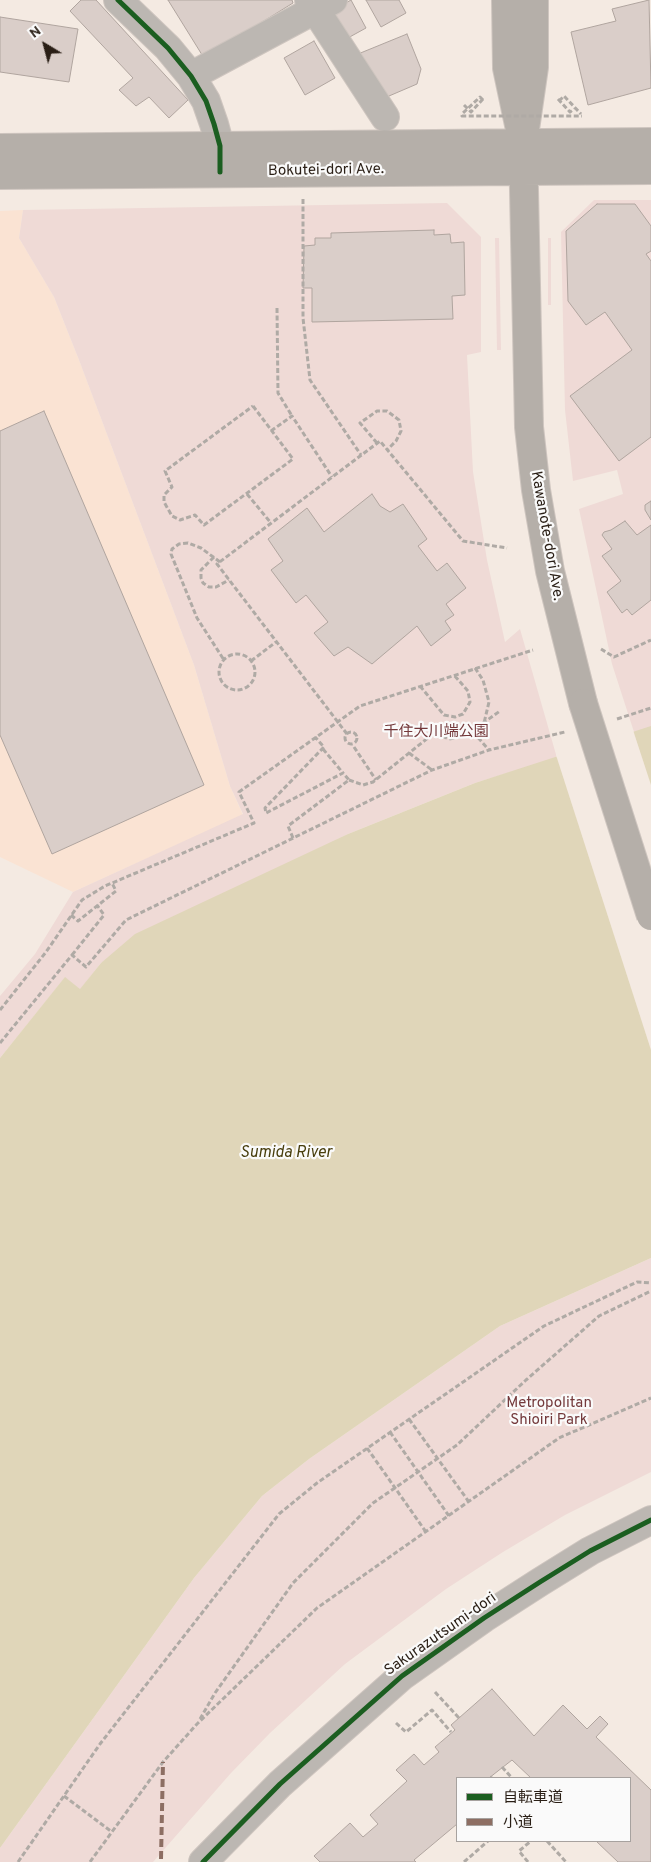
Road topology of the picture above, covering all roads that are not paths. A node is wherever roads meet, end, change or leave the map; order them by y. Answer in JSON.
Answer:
{"nodes":[{"id":1,"x":118,"y":0,"type":"edge"},
{"id":2,"x":506,"y":0,"type":"edge"},
{"id":3,"x":534,"y":0,"type":"edge"},
{"id":4,"x":319,"y":4,"type":"edge"},
{"id":5,"x":191,"y":76,"type":"junction"},
{"id":6,"x":385,"y":117,"type":"dead end"},
{"id":7,"x":651,"y":142,"type":"edge"},
{"id":8,"x":523,"y":143,"type":"junction"},
{"id":9,"x":0,"y":148,"type":"edge"},
{"id":10,"x":220,"y":159,"type":"junction"},
{"id":11,"x":651,"y":170,"type":"edge"},
{"id":12,"x":523,"y":171,"type":"junction"},
{"id":13,"x":0,"y":175,"type":"edge"},
{"id":14,"x":651,"y":916,"type":"edge"},
{"id":15,"x":651,"y":1520,"type":"edge"},
{"id":16,"x":203,"y":1862,"type":"edge"}],
"edges":[{"from":1,"to":5,"type":"street"},
{"from":2,"to":8,"type":"main road","name":"Kawanote-dori Ave."},
{"from":3,"to":8,"type":"main road","name":"Kawanote-dori Ave."},
{"from":4,"to":5,"type":"street"},
{"from":4,"to":6,"type":"street"},
{"from":5,"to":10,"type":"street"},
{"from":7,"to":8,"type":"main road","name":"Bokutei-dori Ave."},
{"from":8,"to":10,"type":"main road","name":"Bokutei-dori Ave."},
{"from":8,"to":12,"type":"main road","name":"Kawanote-dori Ave."},
{"from":9,"to":10,"type":"main road","name":"Bokutei-dori Ave."},
{"from":10,"to":12,"type":"main road","name":"Bokutei-dori Ave."},
{"from":10,"to":13,"type":"main road","name":"Bokutei-dori Ave."},
{"from":11,"to":12,"type":"main road","name":"Bokutei-dori Ave."},
{"from":12,"to":14,"type":"main road","name":"Kawanote-dori Ave.","bridge":true},
{"from":15,"to":16,"type":"street","name":"Sakurazutsumi-dori"}]}
